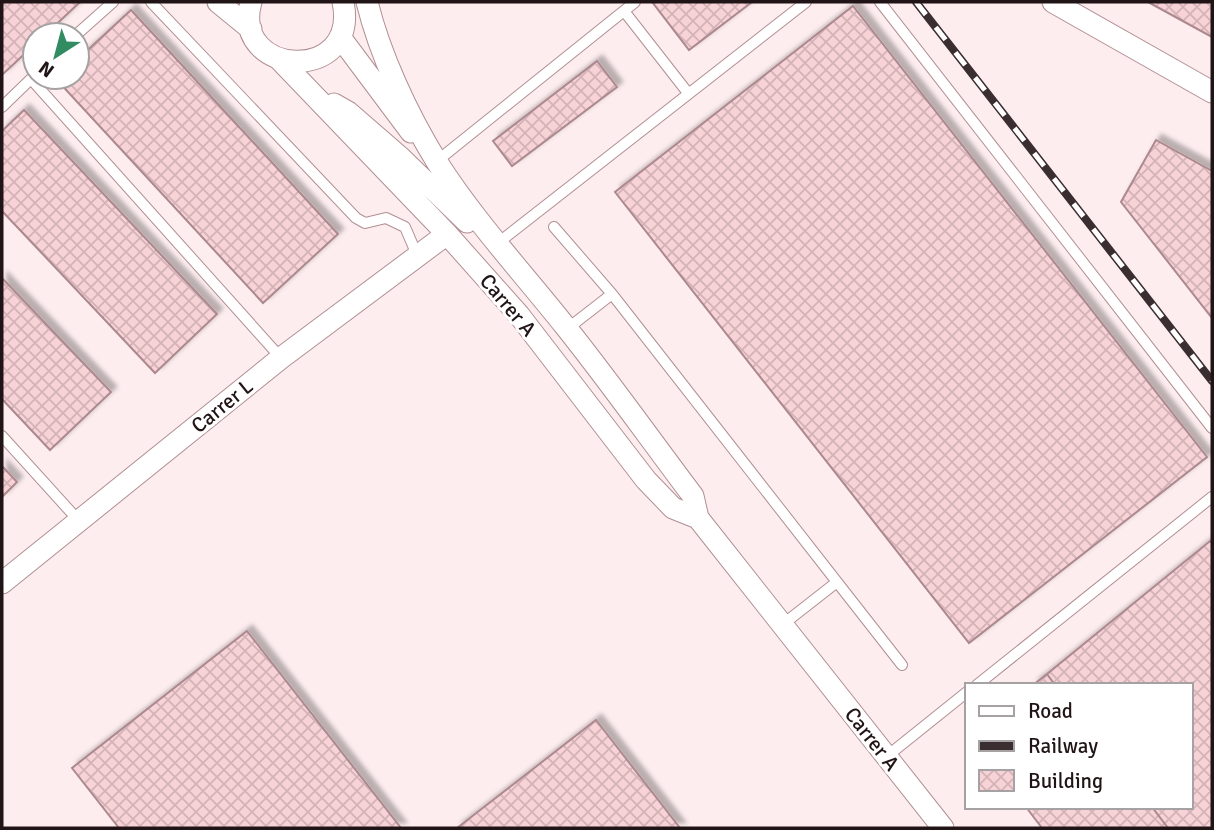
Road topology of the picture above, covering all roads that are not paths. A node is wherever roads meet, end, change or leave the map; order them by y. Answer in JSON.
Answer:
{"nodes":[{"id":1,"x":113,"y":2,"type":"edge"},
{"id":2,"x":151,"y":2,"type":"edge"},
{"id":3,"x":218,"y":2,"type":"edge"},
{"id":4,"x":251,"y":2,"type":"edge"},
{"id":5,"x":342,"y":2,"type":"edge"},
{"id":6,"x":367,"y":2,"type":"edge"},
{"id":7,"x":635,"y":2,"type":"edge"},
{"id":8,"x":806,"y":2,"type":"edge"},
{"id":9,"x":880,"y":2,"type":"edge"},
{"id":10,"x":1053,"y":2,"type":"edge"},
{"id":11,"x":624,"y":11,"type":"junction"},
{"id":12,"x":91,"y":22,"type":"edge"},
{"id":13,"x":251,"y":29,"type":"junction"},
{"id":14,"x":340,"y":37,"type":"junction"},
{"id":15,"x":279,"y":59,"type":"junction"},
{"id":16,"x":21,"y":89,"type":"edge"},
{"id":17,"x":45,"y":91,"type":"edge"},
{"id":18,"x":313,"y":92,"type":"junction"},
{"id":19,"x":1212,"y":92,"type":"edge"},
{"id":20,"x":688,"y":93,"type":"junction"},
{"id":21,"x":2,"y":107,"type":"edge"},
{"id":22,"x":435,"y":157,"type":"junction"},
{"id":23,"x":554,"y":227,"type":"dead end"},
{"id":24,"x":447,"y":234,"type":"junction"},
{"id":25,"x":498,"y":243,"type":"junction"},
{"id":26,"x":417,"y":255,"type":"junction"},
{"id":27,"x":612,"y":294,"type":"junction"},
{"id":28,"x":567,"y":329,"type":"junction"},
{"id":29,"x":281,"y":358,"type":"junction"},
{"id":30,"x":1212,"y":428,"type":"edge"},
{"id":31,"x":2,"y":436,"type":"edge"},
{"id":32,"x":1212,"y":497,"type":"edge"},
{"id":33,"x":698,"y":518,"type":"junction"},
{"id":34,"x":79,"y":521,"type":"junction"},
{"id":35,"x":837,"y":582,"type":"junction"},
{"id":36,"x":2,"y":583,"type":"edge"},
{"id":37,"x":782,"y":625,"type":"junction"},
{"id":38,"x":902,"y":666,"type":"dead end"},
{"id":39,"x":980,"y":683,"type":"edge"},
{"id":40,"x":965,"y":694,"type":"edge"},
{"id":41,"x":886,"y":757,"type":"junction"},
{"id":42,"x":943,"y":828,"type":"edge"}],
"edges":[{"from":1,"to":12,"type":"lane"},
{"from":2,"to":26,"type":"lane"},
{"from":3,"to":13,"type":"street"},
{"from":4,"to":13,"type":"street"},
{"from":5,"to":14,"type":"street"},
{"from":6,"to":22,"type":"street"},
{"from":7,"to":11,"type":"lane"},
{"from":8,"to":20,"type":"lane"},
{"from":9,"to":30,"type":"lane"},
{"from":10,"to":19,"type":"street"},
{"from":11,"to":20,"type":"lane"},
{"from":11,"to":22,"type":"lane"},
{"from":13,"to":15,"type":"street","name":"Carrer A"},
{"from":14,"to":15,"type":"street"},
{"from":14,"to":22,"type":"street"},
{"from":15,"to":18,"type":"street","name":"Carrer A"},
{"from":16,"to":21,"type":"lane"},
{"from":17,"to":29,"type":"lane"},
{"from":18,"to":24,"type":"street","name":"Carrer A"},
{"from":18,"to":25,"type":"street","name":"Carrer A"},
{"from":20,"to":25,"type":"lane"},
{"from":22,"to":25,"type":"street","name":"Carrer A"},
{"from":23,"to":27,"type":"lane"},
{"from":24,"to":26,"type":"street","name":"Carrer L"},
{"from":24,"to":33,"type":"street","name":"Carrer A"},
{"from":25,"to":28,"type":"street","name":"Carrer A"},
{"from":26,"to":29,"type":"street","name":"Carrer L"},
{"from":27,"to":28,"type":"lane"},
{"from":27,"to":35,"type":"lane"},
{"from":28,"to":33,"type":"street","name":"Carrer A"},
{"from":29,"to":34,"type":"street","name":"Carrer L"},
{"from":31,"to":34,"type":"lane"},
{"from":32,"to":39,"type":"lane"},
{"from":33,"to":37,"type":"street","name":"Carrer A"},
{"from":34,"to":36,"type":"street","name":"Carrer L"},
{"from":35,"to":37,"type":"lane"},
{"from":35,"to":38,"type":"lane"},
{"from":37,"to":41,"type":"street","name":"Carrer A"},
{"from":40,"to":41,"type":"lane"},
{"from":41,"to":42,"type":"street","name":"Carrer A"}]}
